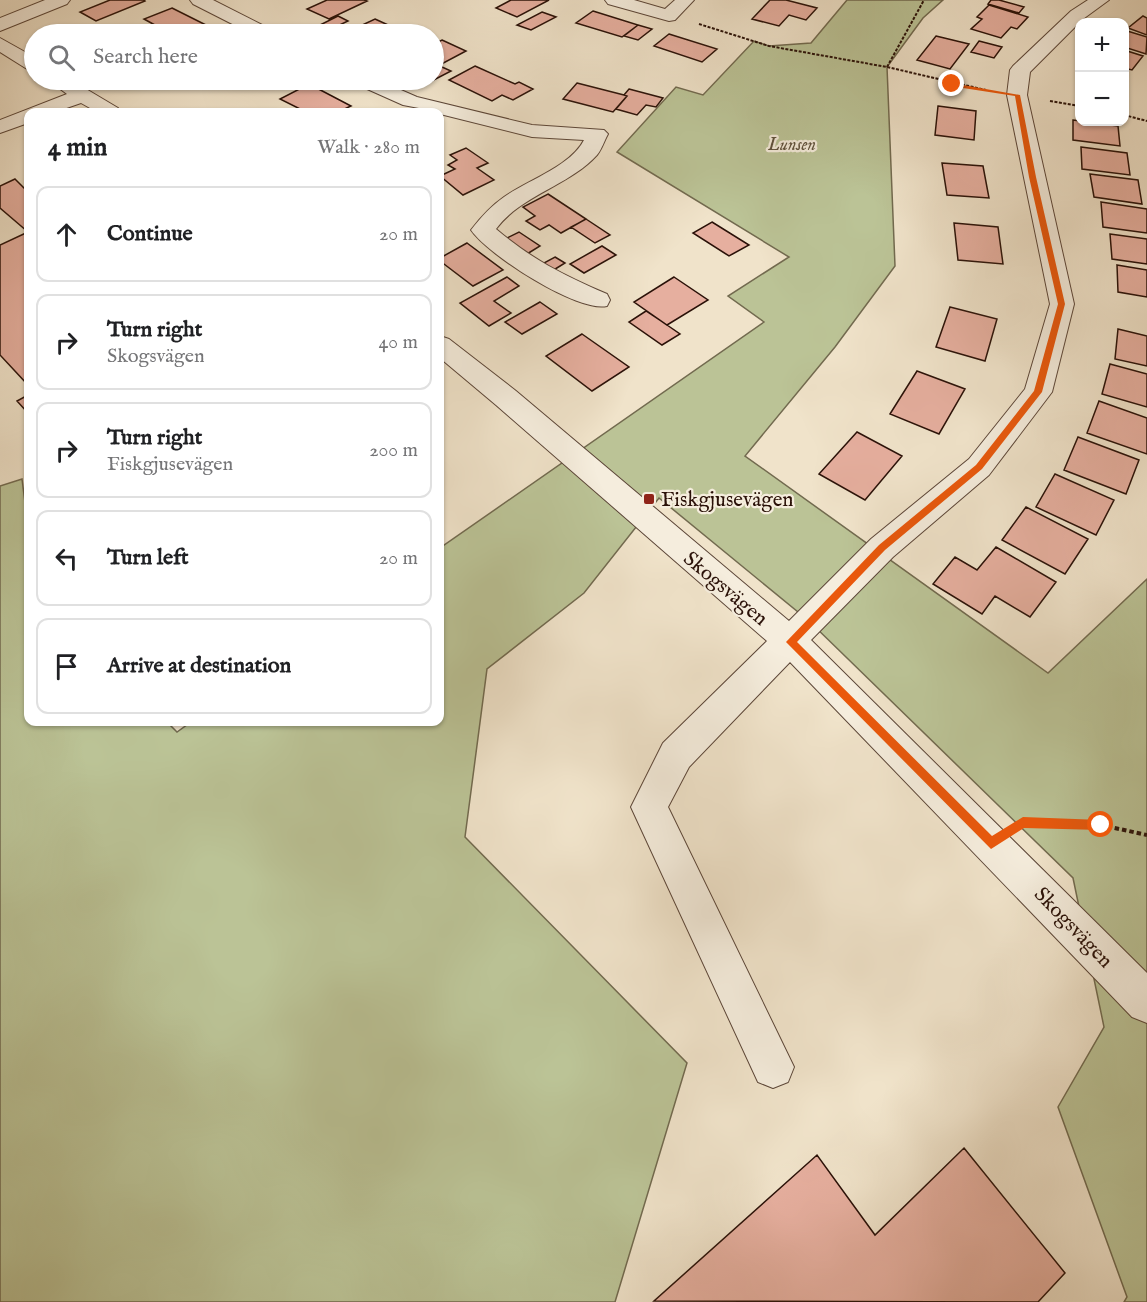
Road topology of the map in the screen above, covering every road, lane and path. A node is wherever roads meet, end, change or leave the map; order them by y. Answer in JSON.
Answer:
{"nodes":[{"id":1,"x":61,"y":0,"type":"edge"},
{"id":2,"x":199,"y":0,"type":"edge"},
{"id":3,"x":614,"y":0,"type":"edge"},
{"id":4,"x":686,"y":0,"type":"edge"},
{"id":5,"x":924,"y":0,"type":"edge"},
{"id":6,"x":1100,"y":0,"type":"edge"},
{"id":7,"x":669,"y":16,"type":"junction"},
{"id":8,"x":246,"y":24,"type":"edge"},
{"id":9,"x":0,"y":25,"type":"edge"},
{"id":10,"x":0,"y":44,"type":"edge"},
{"id":11,"x":24,"y":59,"type":"edge"},
{"id":12,"x":887,"y":67,"type":"junction"},
{"id":13,"x":75,"y":90,"type":"edge"},
{"id":14,"x":385,"y":90,"type":"edge"},
{"id":15,"x":83,"y":95,"type":"junction"},
{"id":16,"x":1017,"y":95,"type":"junction"},
{"id":17,"x":48,"y":108,"type":"edge"},
{"id":18,"x":104,"y":108,"type":"edge"},
{"id":19,"x":438,"y":108,"type":"edge"},
{"id":20,"x":444,"y":109,"type":"edge"},
{"id":21,"x":1129,"y":116,"type":"edge"},
{"id":22,"x":24,"y":118,"type":"edge"},
{"id":23,"x":1147,"y":121,"type":"edge"},
{"id":24,"x":0,"y":127,"type":"edge"},
{"id":25,"x":598,"y":300,"type":"dead end"},
{"id":26,"x":444,"y":348,"type":"edge"},
{"id":27,"x":791,"y":642,"type":"junction"},
{"id":28,"x":1147,"y":835,"type":"edge"},
{"id":29,"x":991,"y":843,"type":"junction"},
{"id":30,"x":1147,"y":1002,"type":"edge"},
{"id":31,"x":773,"y":1067,"type":"dead end"}],
"edges":[{"from":1,"to":9,"type":"street"},
{"from":2,"to":8,"type":"street"},
{"from":3,"to":7,"type":"street"},
{"from":4,"to":7,"type":"street"},
{"from":5,"to":12,"type":"path"},
{"from":6,"to":16,"type":"street"},
{"from":7,"to":12,"type":"path"},
{"from":10,"to":11,"type":"street"},
{"from":12,"to":16,"type":"path"},
{"from":13,"to":15,"type":"street"},
{"from":14,"to":19,"type":"street"},
{"from":15,"to":17,"type":"street"},
{"from":15,"to":18,"type":"street"},
{"from":16,"to":27,"type":"street"},
{"from":20,"to":25,"type":"street"},
{"from":21,"to":23,"type":"path"},
{"from":22,"to":24,"type":"street"},
{"from":26,"to":27,"type":"street","name":"Skogsvägen"},
{"from":27,"to":29,"type":"street","name":"Skogsvägen"},
{"from":27,"to":31,"type":"street"},
{"from":28,"to":29,"type":"path"},
{"from":29,"to":30,"type":"street","name":"Skogsvägen"}]}
